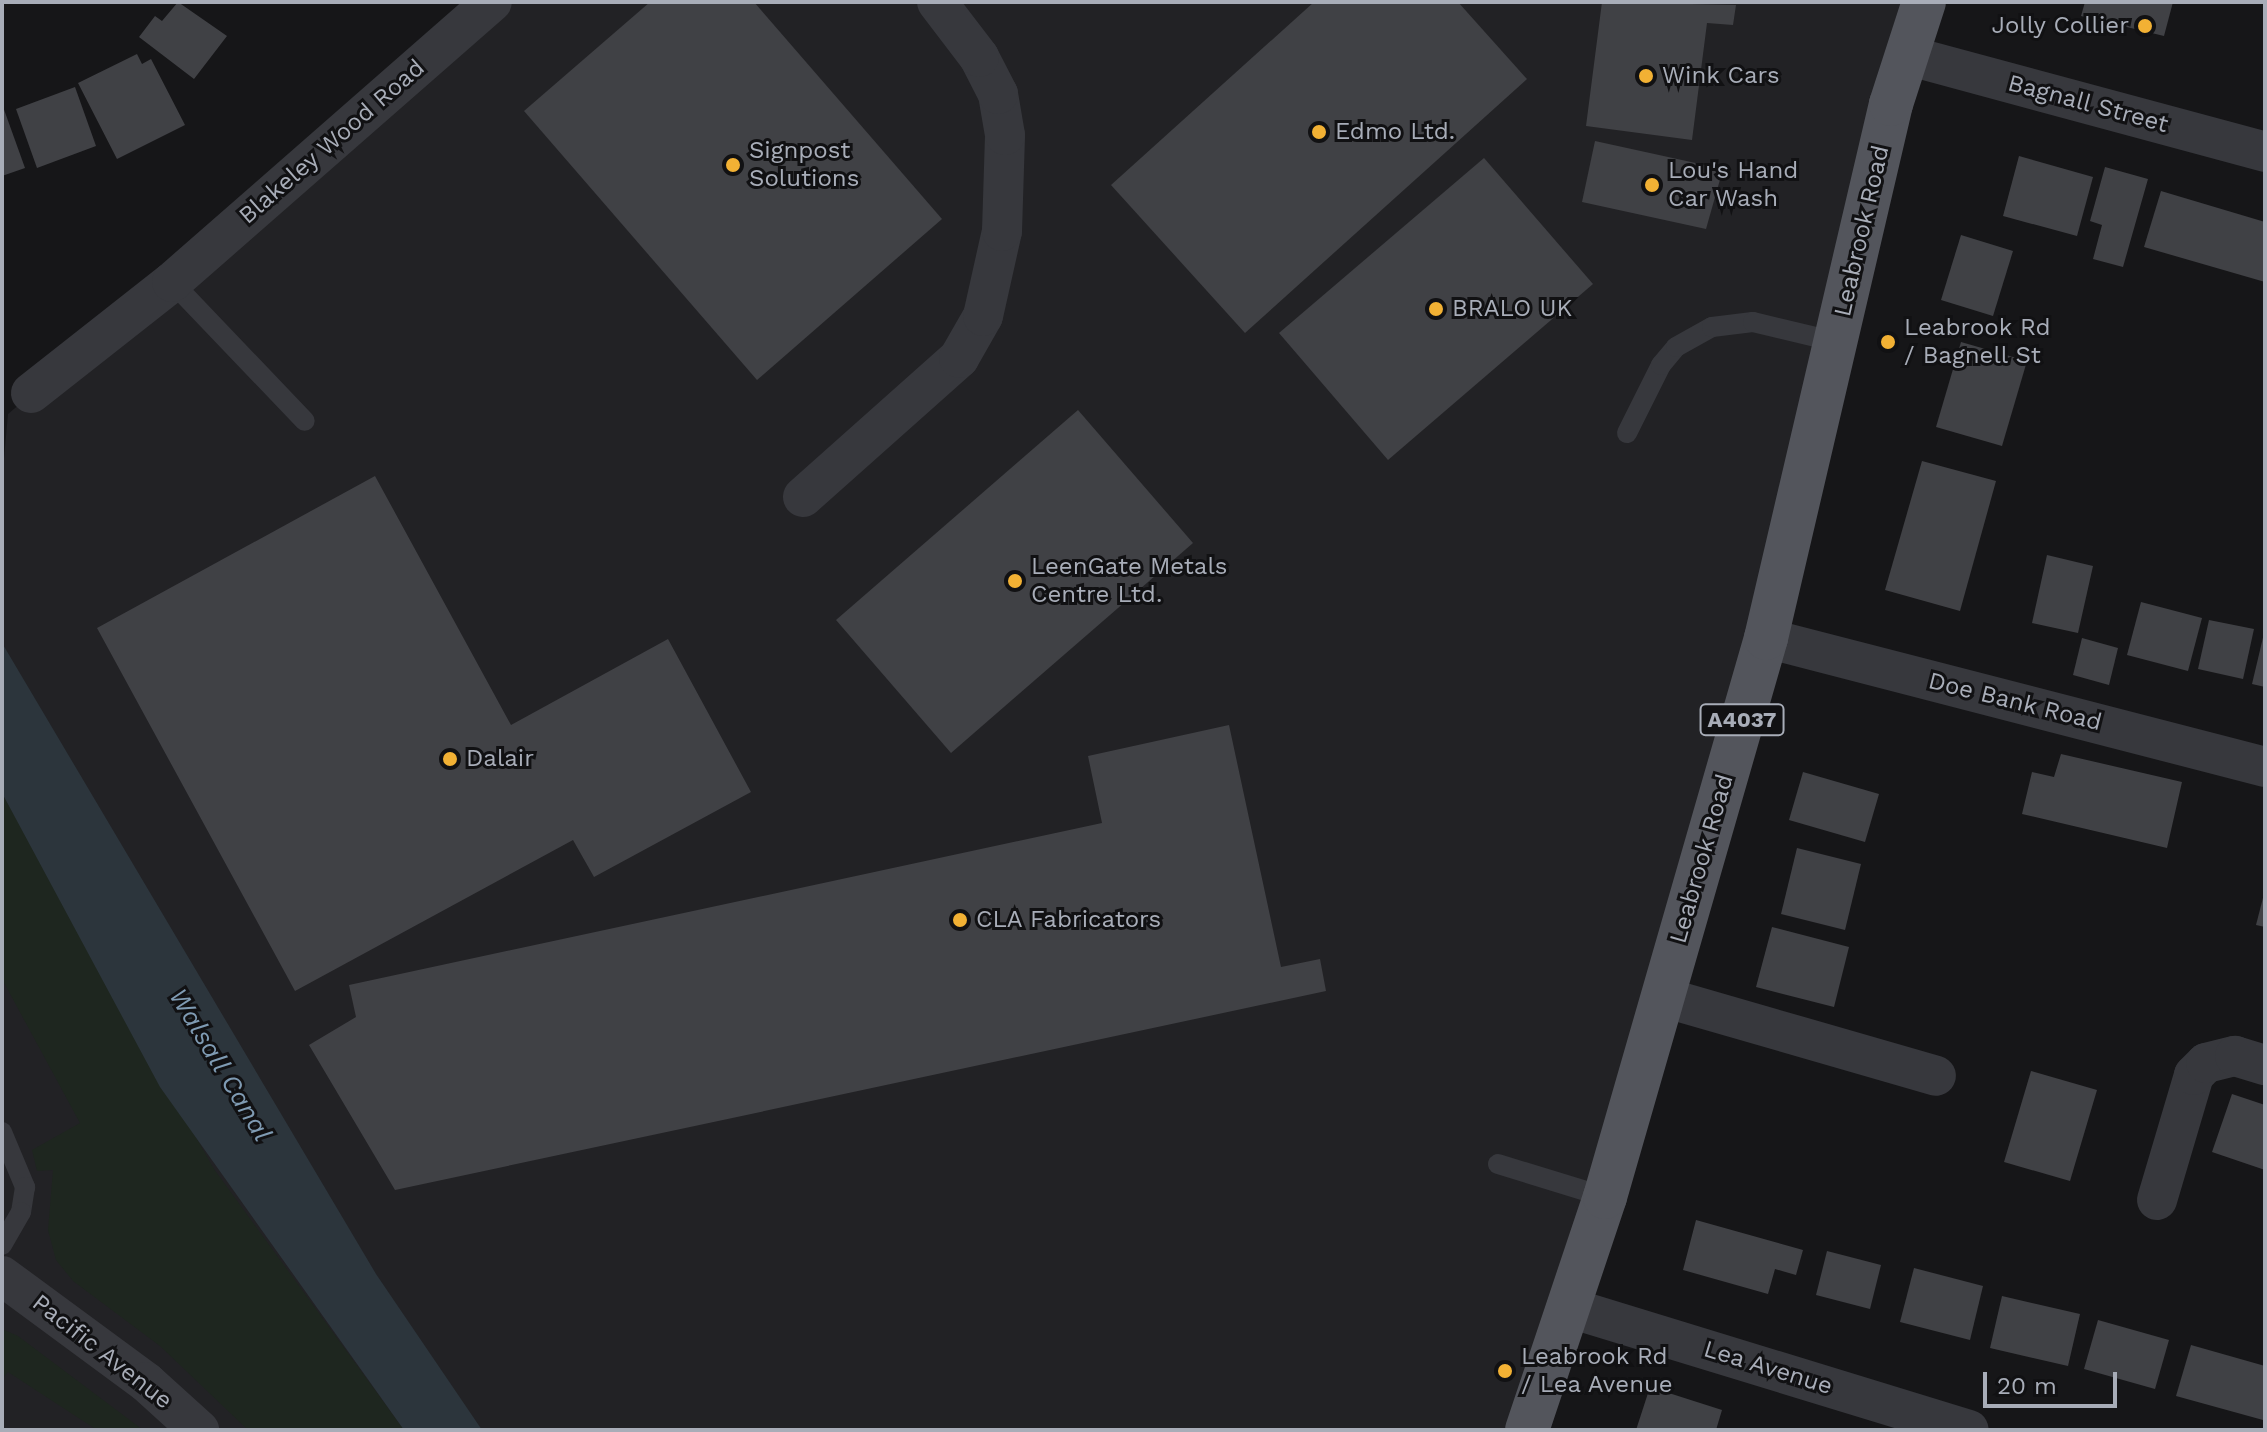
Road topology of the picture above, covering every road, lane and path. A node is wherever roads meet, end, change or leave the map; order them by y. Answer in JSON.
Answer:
{"nodes":[{"id":1,"x":492,"y":2,"type":"edge"},
{"id":2,"x":937,"y":2,"type":"edge"},
{"id":3,"x":1924,"y":2,"type":"edge"},
{"id":4,"x":1910,"y":56,"type":"junction"},
{"id":5,"x":2265,"y":152,"type":"edge"},
{"id":6,"x":172,"y":282,"type":"junction"},
{"id":7,"x":1836,"y":342,"type":"junction"},
{"id":8,"x":31,"y":393,"type":"dead end"},
{"id":9,"x":305,"y":421,"type":"dead end"},
{"id":10,"x":1627,"y":433,"type":"dead end"},
{"id":11,"x":803,"y":497,"type":"dead end"},
{"id":12,"x":1766,"y":638,"type":"junction"},
{"id":13,"x":2265,"y":767,"type":"edge"},
{"id":14,"x":1663,"y":997,"type":"junction"},
{"id":15,"x":2265,"y":1065,"type":"edge"},
{"id":16,"x":1936,"y":1076,"type":"dead end"},
{"id":17,"x":2,"y":1133,"type":"edge"},
{"id":18,"x":1498,"y":1164,"type":"dead end"},
{"id":19,"x":1605,"y":1197,"type":"junction"},
{"id":20,"x":2157,"y":1200,"type":"dead end"},
{"id":21,"x":2,"y":1245,"type":"edge"},
{"id":22,"x":2,"y":1276,"type":"edge"},
{"id":23,"x":1567,"y":1307,"type":"junction"},
{"id":24,"x":199,"y":1430,"type":"edge"},
{"id":25,"x":1527,"y":1430,"type":"edge"},
{"id":26,"x":1969,"y":1430,"type":"edge"}],
"edges":[{"from":1,"to":6,"type":"street","name":"Blakeley Wood Road"},
{"from":2,"to":11,"type":"street"},
{"from":3,"to":4,"type":"main road","name":"Leabrook Road","number":"A4037"},
{"from":4,"to":5,"type":"street","name":"Bagnall Street"},
{"from":4,"to":7,"type":"main road","name":"Leabrook Road","number":"A4037"},
{"from":6,"to":8,"type":"street","name":"Blakeley Wood Road"},
{"from":6,"to":9,"type":"lane"},
{"from":7,"to":10,"type":"lane"},
{"from":7,"to":12,"type":"main road","name":"Leabrook Road","number":"A4037"},
{"from":12,"to":13,"type":"street","name":"Doe Bank Road"},
{"from":12,"to":14,"type":"main road","name":"Leabrook Road","number":"A4037"},
{"from":14,"to":16,"type":"street"},
{"from":14,"to":19,"type":"main road","name":"Leabrook Road","number":"A4037"},
{"from":15,"to":20,"type":"street"},
{"from":17,"to":21,"type":"lane"},
{"from":18,"to":19,"type":"lane"},
{"from":19,"to":23,"type":"main road","name":"Leabrook Road","number":"A4037"},
{"from":22,"to":24,"type":"street","name":"Pacific Avenue"},
{"from":23,"to":25,"type":"main road","name":"Leabrook Road","number":"A4037"},
{"from":23,"to":26,"type":"street","name":"Lea Avenue"}]}
